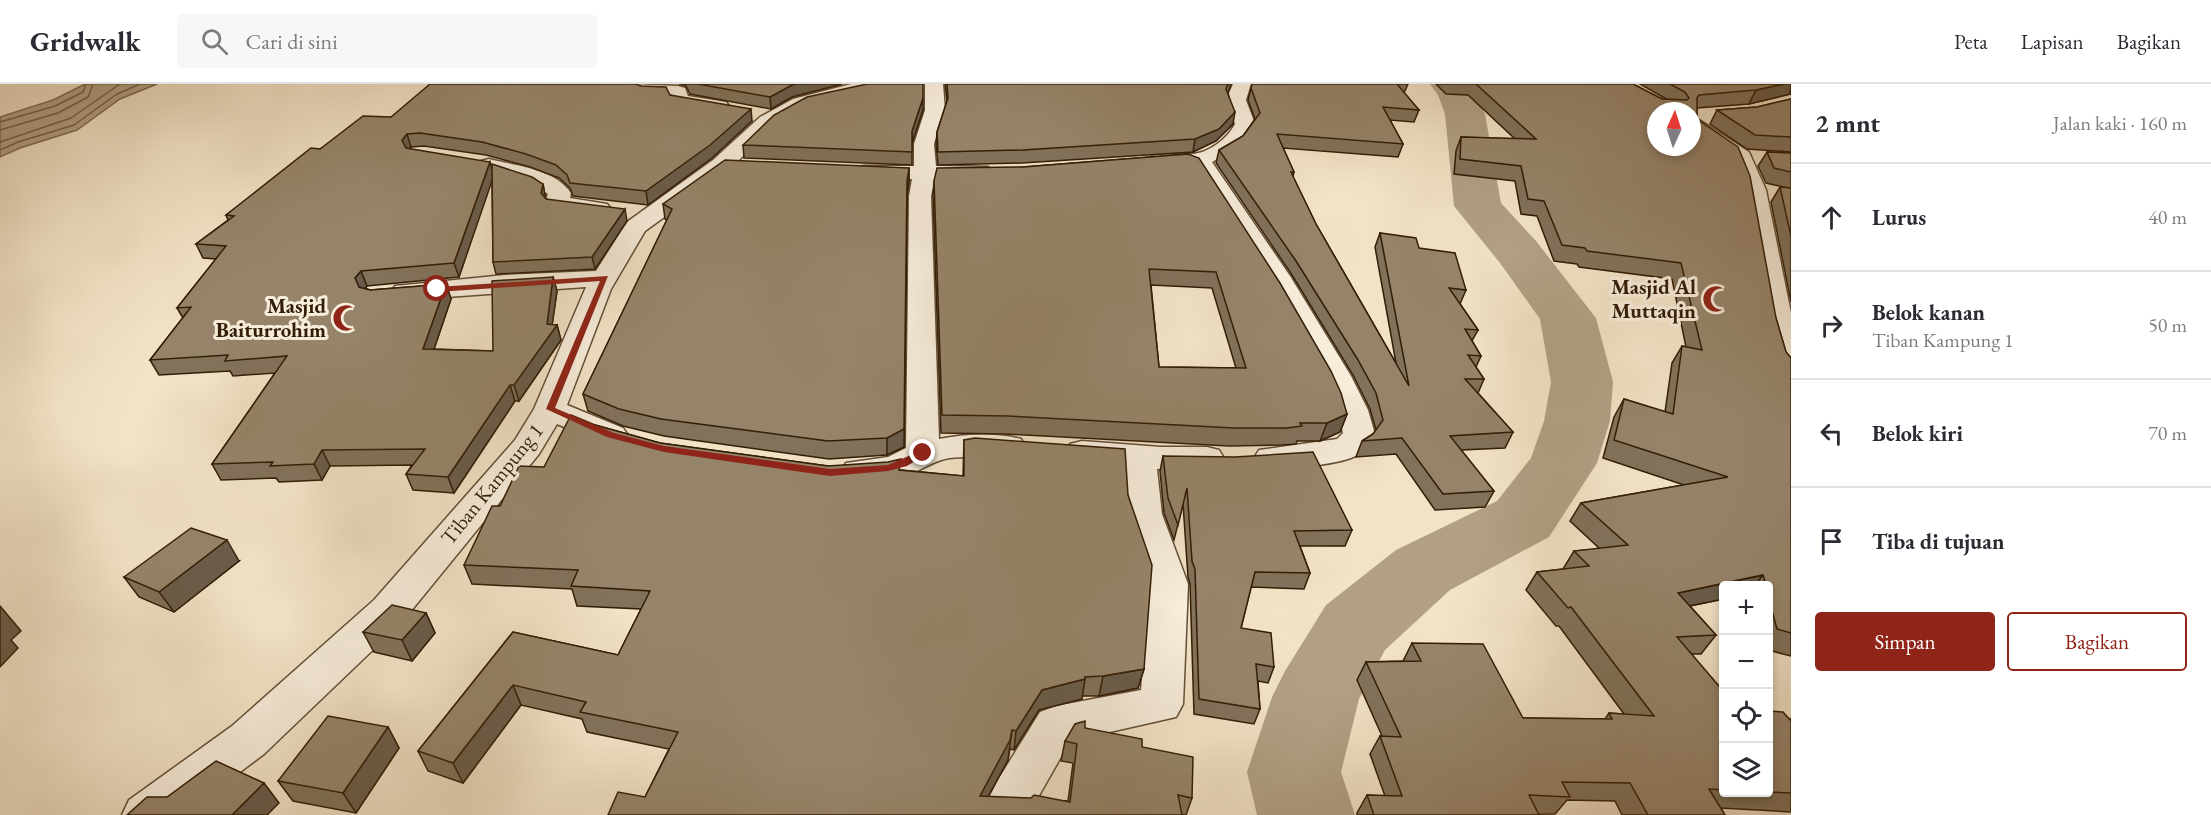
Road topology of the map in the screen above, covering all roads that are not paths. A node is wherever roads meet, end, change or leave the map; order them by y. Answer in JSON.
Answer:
{"nodes":[{"id":1,"x":639,"y":84,"type":"edge"},
{"id":2,"x":884,"y":84,"type":"edge"},
{"id":3,"x":934,"y":84,"type":"edge"},
{"id":4,"x":1242,"y":84,"type":"edge"},
{"id":5,"x":834,"y":88,"type":"edge"},
{"id":6,"x":750,"y":113,"type":"junction"},
{"id":7,"x":1701,"y":121,"type":"edge"},
{"id":8,"x":465,"y":160,"type":"edge"},
{"id":9,"x":1195,"y":161,"type":"junction"},
{"id":10,"x":1140,"y":163,"type":"edge"},
{"id":11,"x":844,"y":172,"type":"edge"},
{"id":12,"x":1002,"y":172,"type":"edge"},
{"id":13,"x":925,"y":173,"type":"junction"},
{"id":14,"x":1755,"y":190,"type":"junction"},
{"id":15,"x":1782,"y":195,"type":"edge"},
{"id":16,"x":652,"y":214,"type":"junction"},
{"id":17,"x":606,"y":278,"type":"junction"},
{"id":18,"x":376,"y":294,"type":"edge"},
{"id":19,"x":1791,"y":368,"type":"edge"},
{"id":20,"x":550,"y":409,"type":"junction"},
{"id":21,"x":643,"y":443,"type":"edge"},
{"id":22,"x":923,"y":453,"type":"junction"},
{"id":23,"x":1139,"y":456,"type":"junction"},
{"id":24,"x":830,"y":472,"type":"edge"},
{"id":25,"x":146,"y":815,"type":"edge"},
{"id":26,"x":1004,"y":815,"type":"edge"}],
"edges":[{"from":1,"to":6,"type":"street"},
{"from":2,"to":5,"type":"street","name":"Tiban Kampung 1"},
{"from":3,"to":13,"type":"street"},
{"from":4,"to":9,"type":"street"},
{"from":5,"to":6,"type":"street","name":"Tiban Kampung 1"},
{"from":6,"to":16,"type":"street","name":"Tiban Kampung 1"},
{"from":7,"to":14,"type":"street"},
{"from":8,"to":16,"type":"street"},
{"from":9,"to":10,"type":"street"},
{"from":9,"to":23,"type":"street"},
{"from":11,"to":13,"type":"street"},
{"from":12,"to":13,"type":"street"},
{"from":13,"to":22,"type":"street"},
{"from":14,"to":15,"type":"street"},
{"from":14,"to":19,"type":"street"},
{"from":16,"to":17,"type":"street","name":"Tiban Kampung 1"},
{"from":17,"to":18,"type":"street"},
{"from":17,"to":20,"type":"street","name":"Tiban Kampung 1"},
{"from":20,"to":21,"type":"street"},
{"from":20,"to":25,"type":"street","name":"Tiban Kampung 1"},
{"from":22,"to":23,"type":"street"},
{"from":22,"to":24,"type":"street"},
{"from":23,"to":26,"type":"street"}]}
